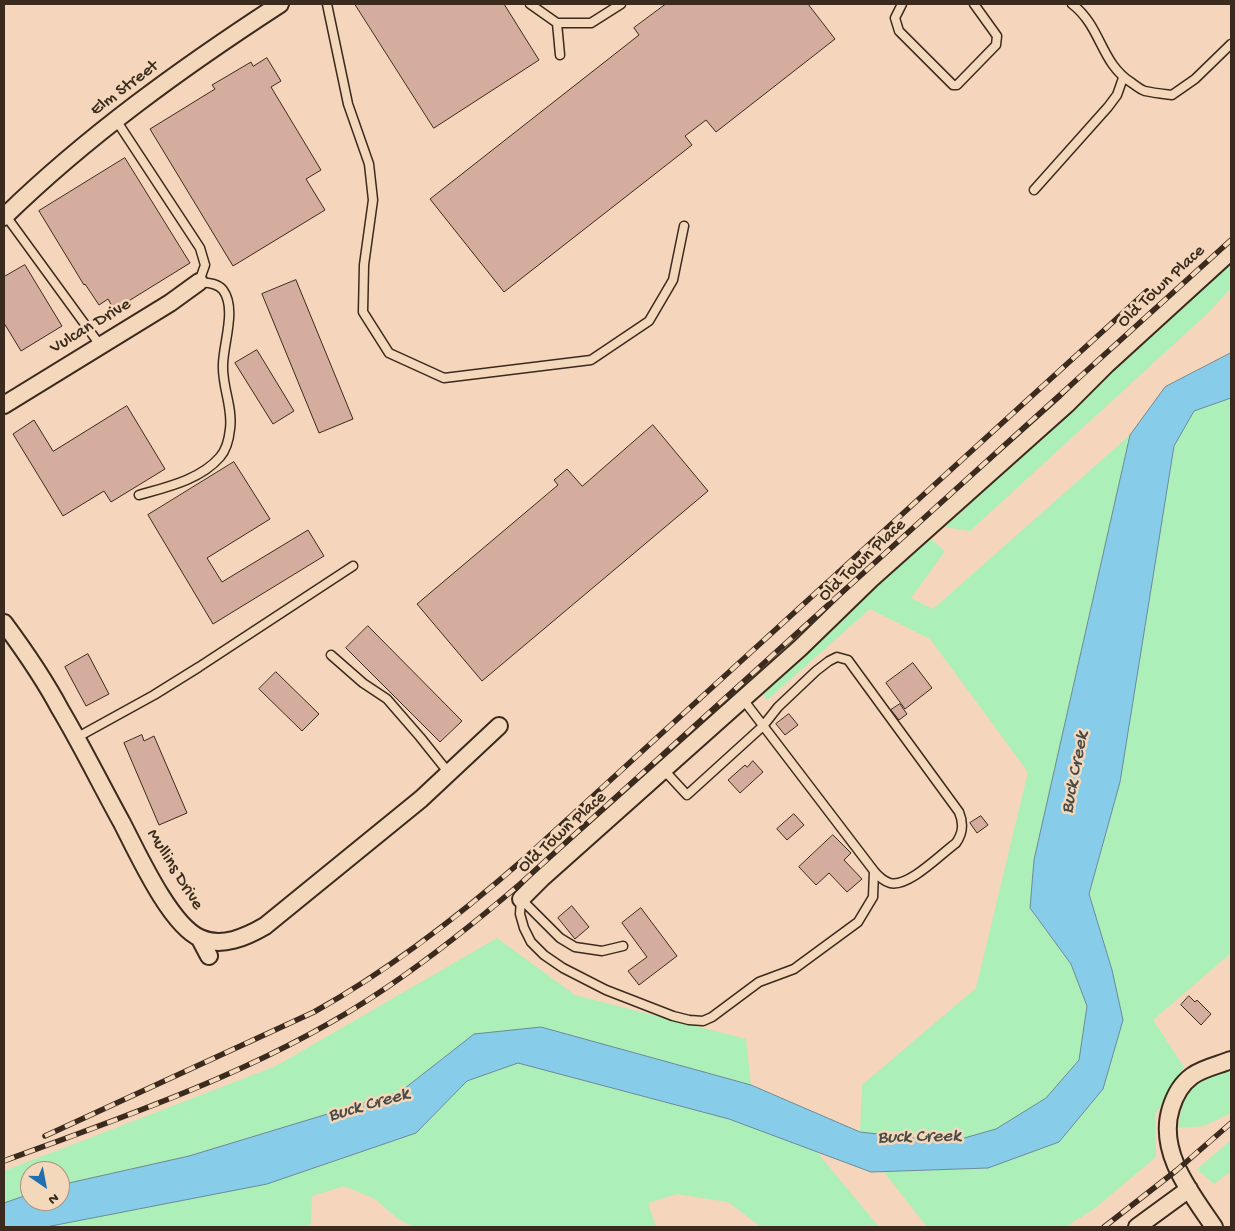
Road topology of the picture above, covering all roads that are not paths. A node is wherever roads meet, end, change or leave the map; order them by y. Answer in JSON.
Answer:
{"nodes":[{"id":1,"x":280,"y":4,"type":"edge"},
{"id":2,"x":326,"y":4,"type":"edge"},
{"id":3,"x":530,"y":4,"type":"edge"},
{"id":4,"x":621,"y":4,"type":"edge"},
{"id":5,"x":902,"y":4,"type":"edge"},
{"id":6,"x":974,"y":4,"type":"edge"},
{"id":7,"x":1072,"y":4,"type":"edge"},
{"id":8,"x":557,"y":23,"type":"junction"},
{"id":9,"x":1231,"y":44,"type":"edge"},
{"id":10,"x":560,"y":55,"type":"dead end"},
{"id":11,"x":1123,"y":78,"type":"junction"},
{"id":12,"x":116,"y":120,"type":"junction"},
{"id":13,"x":1034,"y":190,"type":"dead end"},
{"id":14,"x":5,"y":216,"type":"edge"},
{"id":15,"x":684,"y":226,"type":"dead end"},
{"id":16,"x":1231,"y":251,"type":"edge"},
{"id":17,"x":199,"y":282,"type":"junction"},
{"id":18,"x":100,"y":345,"type":"junction"},
{"id":19,"x":4,"y":405,"type":"edge"},
{"id":20,"x":138,"y":495,"type":"dead end"},
{"id":21,"x":353,"y":566,"type":"dead end"},
{"id":22,"x":4,"y":623,"type":"edge"},
{"id":23,"x":331,"y":655,"type":"dead end"},
{"id":24,"x":742,"y":698,"type":"junction"},
{"id":25,"x":499,"y":726,"type":"dead end"},
{"id":26,"x":764,"y":726,"type":"junction"},
{"id":27,"x":76,"y":738,"type":"junction"},
{"id":28,"x":663,"y":769,"type":"junction"},
{"id":29,"x":448,"y":772,"type":"junction"},
{"id":30,"x":874,"y":871,"type":"junction"},
{"id":31,"x":521,"y":899,"type":"junction"},
{"id":32,"x":200,"y":939,"type":"junction"},
{"id":33,"x":622,"y":946,"type":"dead end"},
{"id":34,"x":208,"y":956,"type":"dead end"},
{"id":35,"x":1231,"y":1060,"type":"edge"},
{"id":36,"x":1189,"y":1189,"type":"junction"},
{"id":37,"x":1137,"y":1227,"type":"edge"},
{"id":38,"x":1214,"y":1227,"type":"edge"}],
"edges":[{"from":1,"to":12,"type":"street","name":"Elm Street"},
{"from":2,"to":15,"type":"lane"},
{"from":3,"to":8,"type":"lane"},
{"from":4,"to":8,"type":"lane"},
{"from":5,"to":6,"type":"lane"},
{"from":7,"to":11,"type":"lane"},
{"from":8,"to":10,"type":"lane"},
{"from":9,"to":11,"type":"lane"},
{"from":11,"to":13,"type":"lane"},
{"from":12,"to":14,"type":"street","name":"Elm Street"},
{"from":12,"to":17,"type":"lane"},
{"from":14,"to":18,"type":"lane"},
{"from":16,"to":24,"type":"street","name":"Old Town Place"},
{"from":17,"to":18,"type":"street","name":"Vulcan Drive"},
{"from":17,"to":20,"type":"lane"},
{"from":18,"to":19,"type":"street","name":"Vulcan Drive"},
{"from":21,"to":27,"type":"lane"},
{"from":22,"to":27,"type":"street","name":"Mullins Drive"},
{"from":23,"to":29,"type":"lane"},
{"from":24,"to":26,"type":"lane"},
{"from":24,"to":28,"type":"street","name":"Old Town Place"},
{"from":25,"to":29,"type":"street"},
{"from":26,"to":28,"type":"lane"},
{"from":26,"to":30,"type":"lane"},
{"from":26,"to":30,"type":"lane"},
{"from":27,"to":32,"type":"street","name":"Mullins Drive"},
{"from":28,"to":31,"type":"street","name":"Old Town Place"},
{"from":29,"to":32,"type":"street"},
{"from":30,"to":31,"type":"lane"},
{"from":31,"to":33,"type":"lane"},
{"from":32,"to":34,"type":"street"},
{"from":35,"to":36,"type":"street"},
{"from":36,"to":37,"type":"street"},
{"from":36,"to":38,"type":"street"}]}
